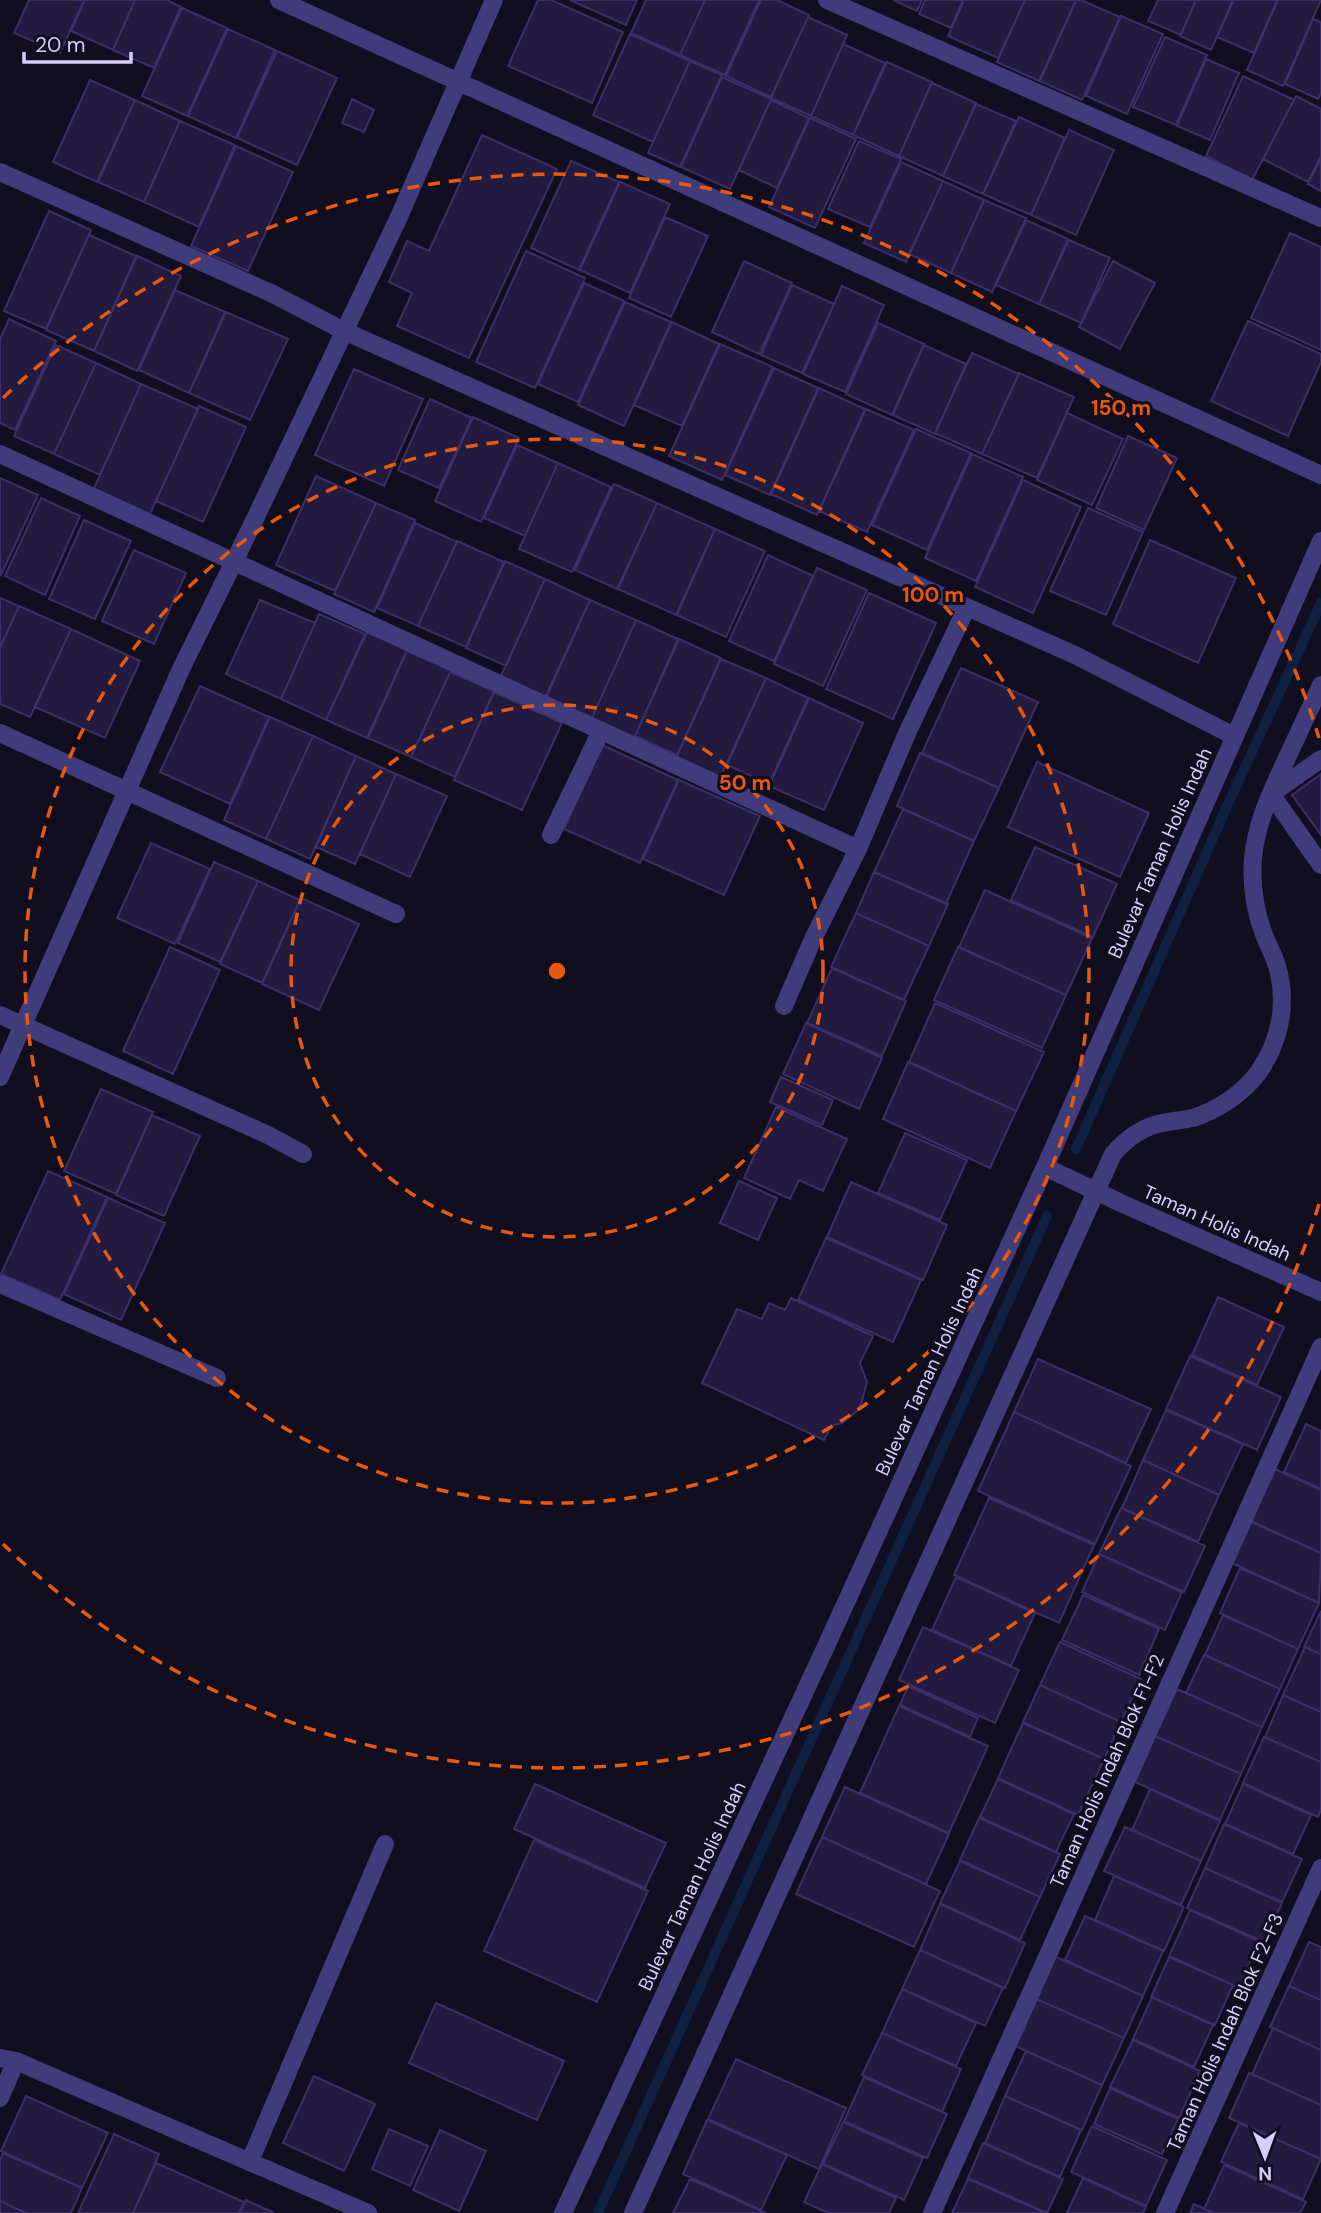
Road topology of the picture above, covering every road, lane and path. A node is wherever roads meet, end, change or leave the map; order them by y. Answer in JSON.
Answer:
{"nodes":[{"id":1,"x":279,"y":0,"type":"edge"},
{"id":2,"x":494,"y":0,"type":"edge"},
{"id":3,"x":827,"y":0,"type":"edge"},
{"id":4,"x":458,"y":82,"type":"junction"},
{"id":5,"x":0,"y":172,"type":"edge"},
{"id":6,"x":1321,"y":218,"type":"edge"},
{"id":7,"x":344,"y":331,"type":"junction"},
{"id":8,"x":0,"y":454,"type":"edge"},
{"id":9,"x":1321,"y":475,"type":"edge"},
{"id":10,"x":1321,"y":541,"type":"edge"},
{"id":11,"x":234,"y":561,"type":"junction"},
{"id":12,"x":967,"y":607,"type":"junction"},
{"id":13,"x":1321,"y":685,"type":"edge"},
{"id":14,"x":601,"y":731,"type":"junction"},
{"id":15,"x":0,"y":733,"type":"edge"},
{"id":16,"x":1234,"y":736,"type":"junction"},
{"id":17,"x":1321,"y":759,"type":"edge"},
{"id":18,"x":127,"y":790,"type":"junction"},
{"id":19,"x":1271,"y":794,"type":"junction"},
{"id":20,"x":551,"y":835,"type":"dead end"},
{"id":21,"x":858,"y":849,"type":"junction"},
{"id":22,"x":1321,"y":864,"type":"edge"},
{"id":23,"x":396,"y":914,"type":"dead end"},
{"id":24,"x":784,"y":1006,"type":"dead end"},
{"id":25,"x":0,"y":1015,"type":"edge"},
{"id":26,"x":23,"y":1026,"type":"junction"},
{"id":27,"x":0,"y":1077,"type":"edge"},
{"id":28,"x":303,"y":1154,"type":"dead end"},
{"id":29,"x":1045,"y":1167,"type":"junction"},
{"id":30,"x":1096,"y":1192,"type":"junction"},
{"id":31,"x":0,"y":1284,"type":"edge"},
{"id":32,"x":1321,"y":1292,"type":"edge"},
{"id":33,"x":1321,"y":1347,"type":"edge"},
{"id":34,"x":217,"y":1378,"type":"dead end"},
{"id":35,"x":386,"y":1844,"type":"dead end"},
{"id":36,"x":1321,"y":1868,"type":"edge"},
{"id":37,"x":8,"y":2059,"type":"edge"},
{"id":38,"x":0,"y":2098,"type":"edge"},
{"id":39,"x":250,"y":2161,"type":"junction"},
{"id":40,"x":368,"y":2213,"type":"edge"},
{"id":41,"x":564,"y":2213,"type":"edge"},
{"id":42,"x":634,"y":2213,"type":"edge"},
{"id":43,"x":932,"y":2213,"type":"edge"},
{"id":44,"x":1165,"y":2213,"type":"edge"}],
"edges":[{"from":1,"to":4,"type":"street"},
{"from":2,"to":4,"type":"street"},
{"from":3,"to":6,"type":"street"},
{"from":4,"to":7,"type":"street"},
{"from":4,"to":9,"type":"street"},
{"from":5,"to":7,"type":"street"},
{"from":7,"to":11,"type":"street"},
{"from":7,"to":12,"type":"street"},
{"from":8,"to":11,"type":"street"},
{"from":10,"to":16,"type":"street","name":"Bulevar Taman Holis Indah"},
{"from":11,"to":14,"type":"street"},
{"from":11,"to":18,"type":"street"},
{"from":12,"to":16,"type":"street"},
{"from":12,"to":21,"type":"street"},
{"from":13,"to":19,"type":"street"},
{"from":14,"to":20,"type":"street"},
{"from":14,"to":21,"type":"street"},
{"from":15,"to":18,"type":"street"},
{"from":16,"to":29,"type":"street","name":"Bulevar Taman Holis Indah"},
{"from":17,"to":19,"type":"street"},
{"from":18,"to":23,"type":"street"},
{"from":18,"to":26,"type":"street"},
{"from":19,"to":22,"type":"street"},
{"from":19,"to":30,"type":"street"},
{"from":21,"to":24,"type":"street"},
{"from":25,"to":26,"type":"street"},
{"from":26,"to":27,"type":"street"},
{"from":26,"to":28,"type":"street"},
{"from":29,"to":30,"type":"street","name":"Taman Holis Indah"},
{"from":29,"to":41,"type":"street","name":"Bulevar Taman Holis Indah"},
{"from":30,"to":32,"type":"street","name":"Taman Holis Indah"},
{"from":30,"to":42,"type":"street"},
{"from":31,"to":34,"type":"street"},
{"from":33,"to":43,"type":"street","name":"Taman Holis Indah Blok F1-F2"},
{"from":35,"to":39,"type":"street"},
{"from":36,"to":44,"type":"street","name":"Taman Holis Indah Blok F2-F3"},
{"from":37,"to":38,"type":"street"},
{"from":37,"to":39,"type":"street"},
{"from":39,"to":40,"type":"street"}]}
